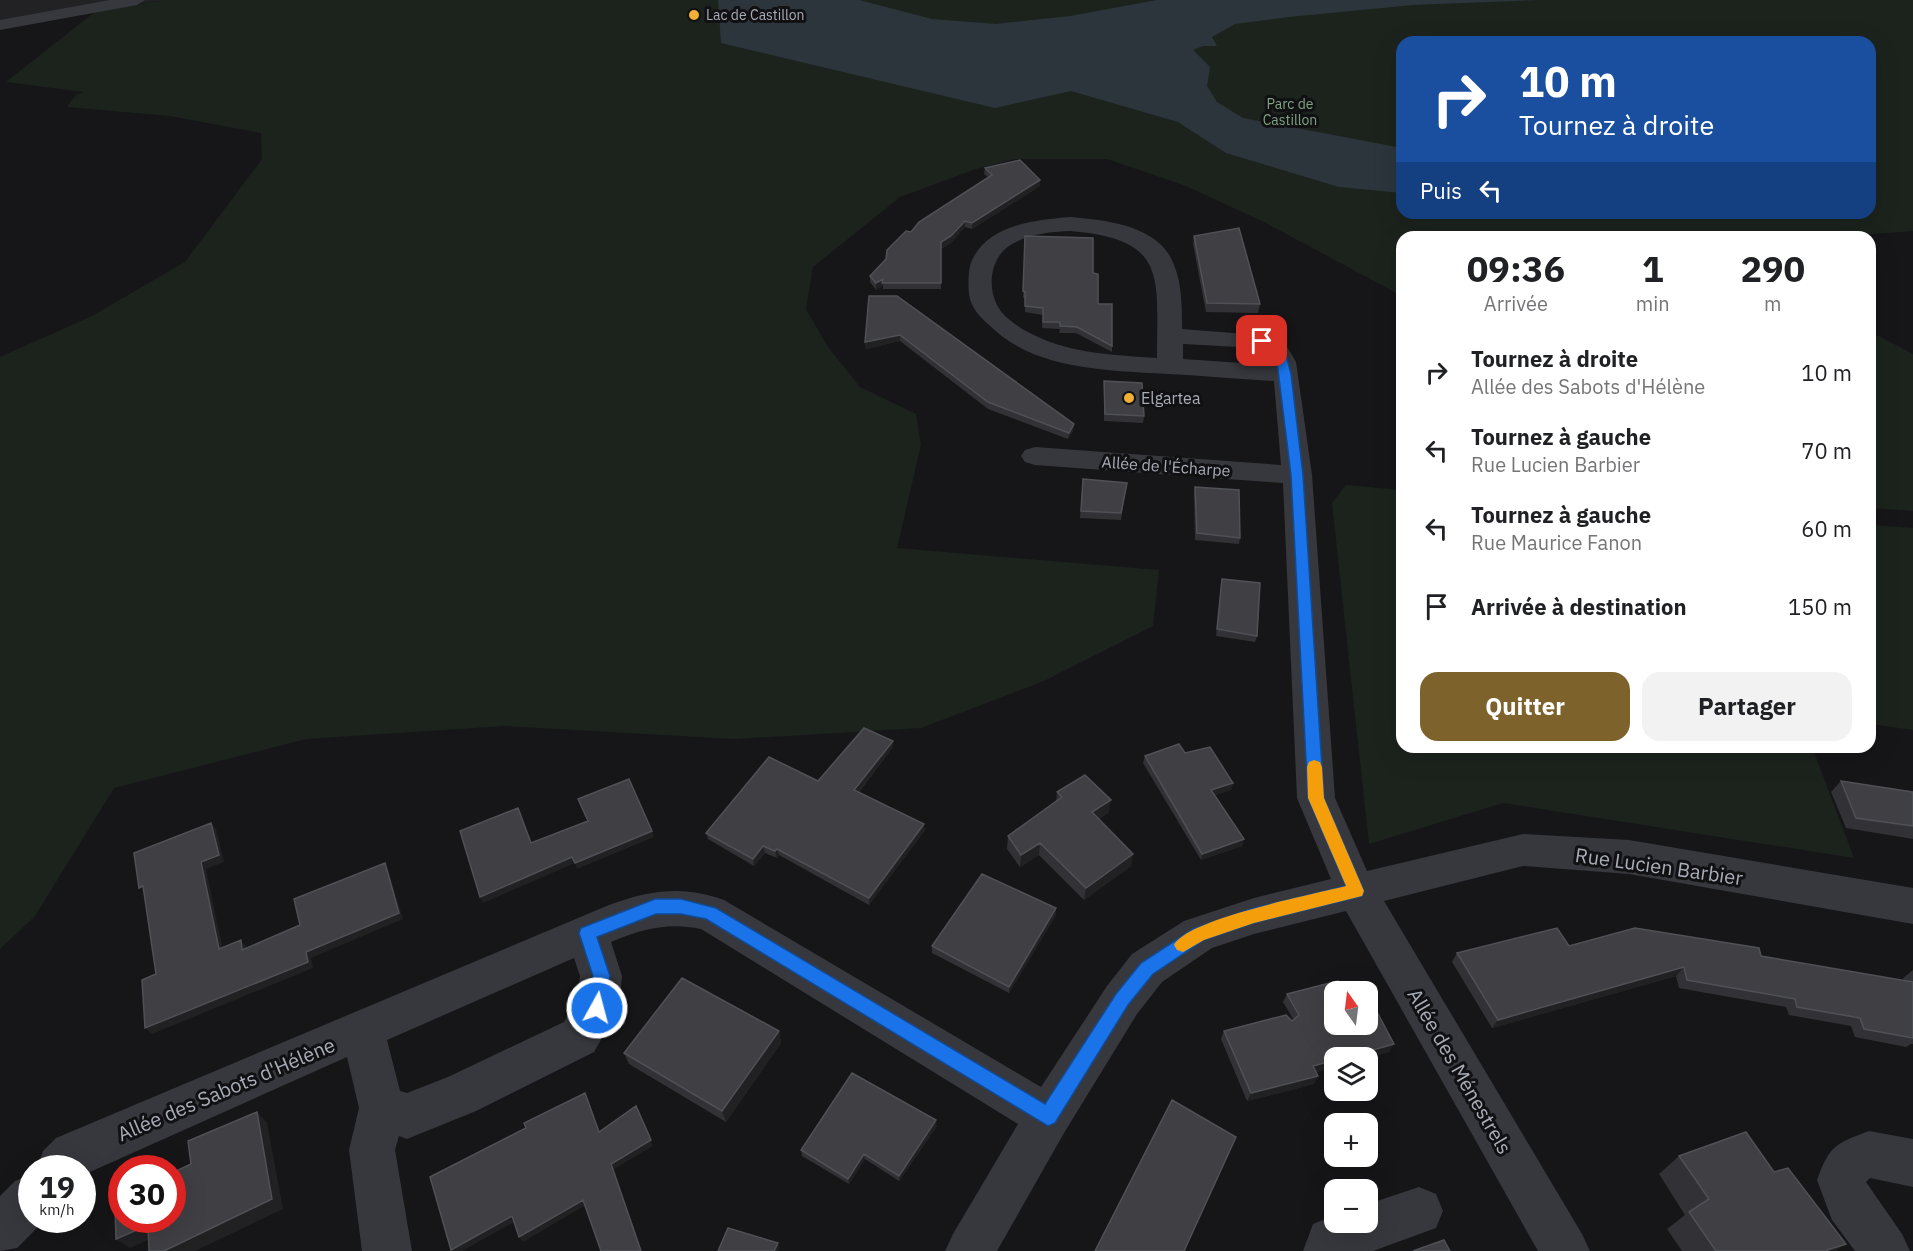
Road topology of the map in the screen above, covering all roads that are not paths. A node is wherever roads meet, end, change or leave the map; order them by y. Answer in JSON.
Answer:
{"nodes":[{"id":1,"x":137,"y":0,"type":"edge"},
{"id":2,"x":0,"y":25,"type":"edge"},
{"id":3,"x":1169,"y":336,"type":"junction"},
{"id":4,"x":1170,"y":366,"type":"junction"},
{"id":5,"x":1286,"y":374,"type":"junction"},
{"id":6,"x":1035,"y":456,"type":"dead end"},
{"id":7,"x":1297,"y":475,"type":"junction"},
{"id":8,"x":1356,"y":891,"type":"junction"},
{"id":9,"x":1913,"y":906,"type":"edge"},
{"id":10,"x":587,"y":933,"type":"junction"},
{"id":11,"x":362,"y":1029,"type":"junction"},
{"id":12,"x":382,"y":1108,"type":"junction"},
{"id":13,"x":1048,"y":1117,"type":"junction"},
{"id":14,"x":73,"y":1155,"type":"edge"},
{"id":15,"x":1913,"y":1163,"type":"edge"},
{"id":16,"x":1419,"y":1211,"type":"dead end"},
{"id":17,"x":18,"y":1212,"type":"edge"},
{"id":18,"x":0,"y":1231,"type":"edge"},
{"id":19,"x":387,"y":1251,"type":"edge"},
{"id":20,"x":970,"y":1251,"type":"edge"},
{"id":21,"x":1328,"y":1251,"type":"edge"},
{"id":22,"x":1565,"y":1251,"type":"edge"},
{"id":23,"x":1886,"y":1251,"type":"edge"}],
"edges":[{"from":1,"to":2,"type":"street"},
{"from":3,"to":4,"type":"street"},
{"from":3,"to":4,"type":"street"},
{"from":3,"to":5,"type":"street","name":"Allée des Ménestrels"},
{"from":4,"to":5,"type":"street"},
{"from":5,"to":7,"type":"street","name":"Allée des Ménestrels"},
{"from":6,"to":7,"type":"street","name":"Allée de l'Écharpe"},
{"from":7,"to":8,"type":"street","name":"Allée des Ménestrels"},
{"from":8,"to":9,"type":"street","name":"Rue Lucien Barbier"},
{"from":8,"to":13,"type":"street","name":"Rue Lucien Barbier"},
{"from":8,"to":22,"type":"street","name":"Allée des Ménestrels"},
{"from":10,"to":11,"type":"street","name":"Allée des Sabots d'Hélène"},
{"from":10,"to":12,"type":"street"},
{"from":10,"to":13,"type":"street","name":"Allée des Sabots d'Hélène"},
{"from":11,"to":12,"type":"street"},
{"from":11,"to":14,"type":"street","name":"Allée des Sabots d'Hélène"},
{"from":12,"to":19,"type":"street"},
{"from":13,"to":20,"type":"street","name":"Rue Lucien Barbier"},
{"from":15,"to":23,"type":"street"},
{"from":16,"to":21,"type":"street"},
{"from":17,"to":18,"type":"street"}]}
